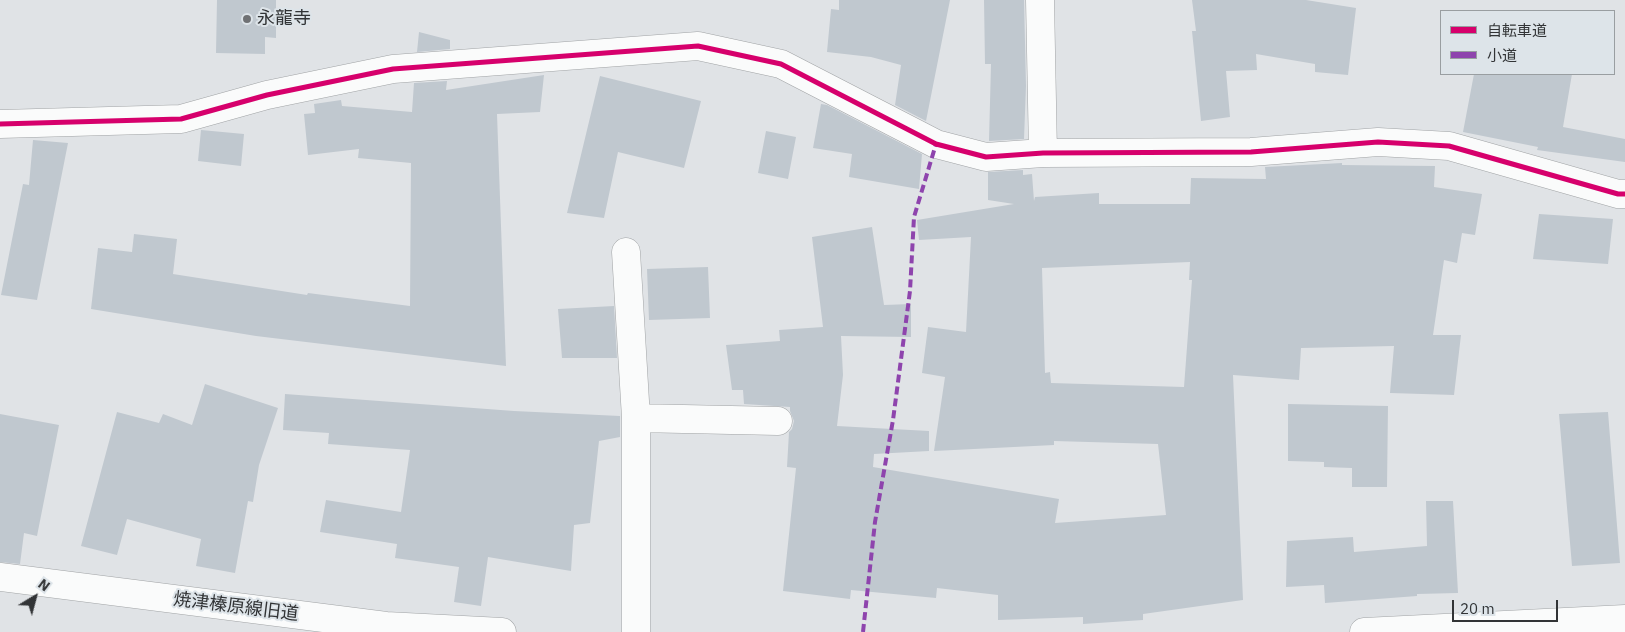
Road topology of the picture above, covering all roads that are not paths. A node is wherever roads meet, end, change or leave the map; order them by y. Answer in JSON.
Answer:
{"nodes":[{"id":1,"x":1040,"y":0,"type":"edge"},
{"id":2,"x":0,"y":124,"type":"edge"},
{"id":3,"x":1043,"y":153,"type":"junction"},
{"id":4,"x":1625,"y":194,"type":"edge"},
{"id":5,"x":626,"y":252,"type":"dead end"},
{"id":6,"x":636,"y":418,"type":"junction"},
{"id":7,"x":778,"y":421,"type":"dead end"},
{"id":8,"x":0,"y":577,"type":"edge"},
{"id":9,"x":1625,"y":619,"type":"edge"},
{"id":10,"x":502,"y":632,"type":"edge"},
{"id":11,"x":636,"y":632,"type":"edge"},
{"id":12,"x":1364,"y":632,"type":"edge"}],
"edges":[{"from":1,"to":3,"type":"street"},
{"from":2,"to":3,"type":"street"},
{"from":3,"to":4,"type":"street"},
{"from":5,"to":6,"type":"street"},
{"from":6,"to":7,"type":"street"},
{"from":6,"to":11,"type":"street"},
{"from":8,"to":10,"type":"street","name":"焼津榛原線旧道"},
{"from":9,"to":12,"type":"street"}]}
